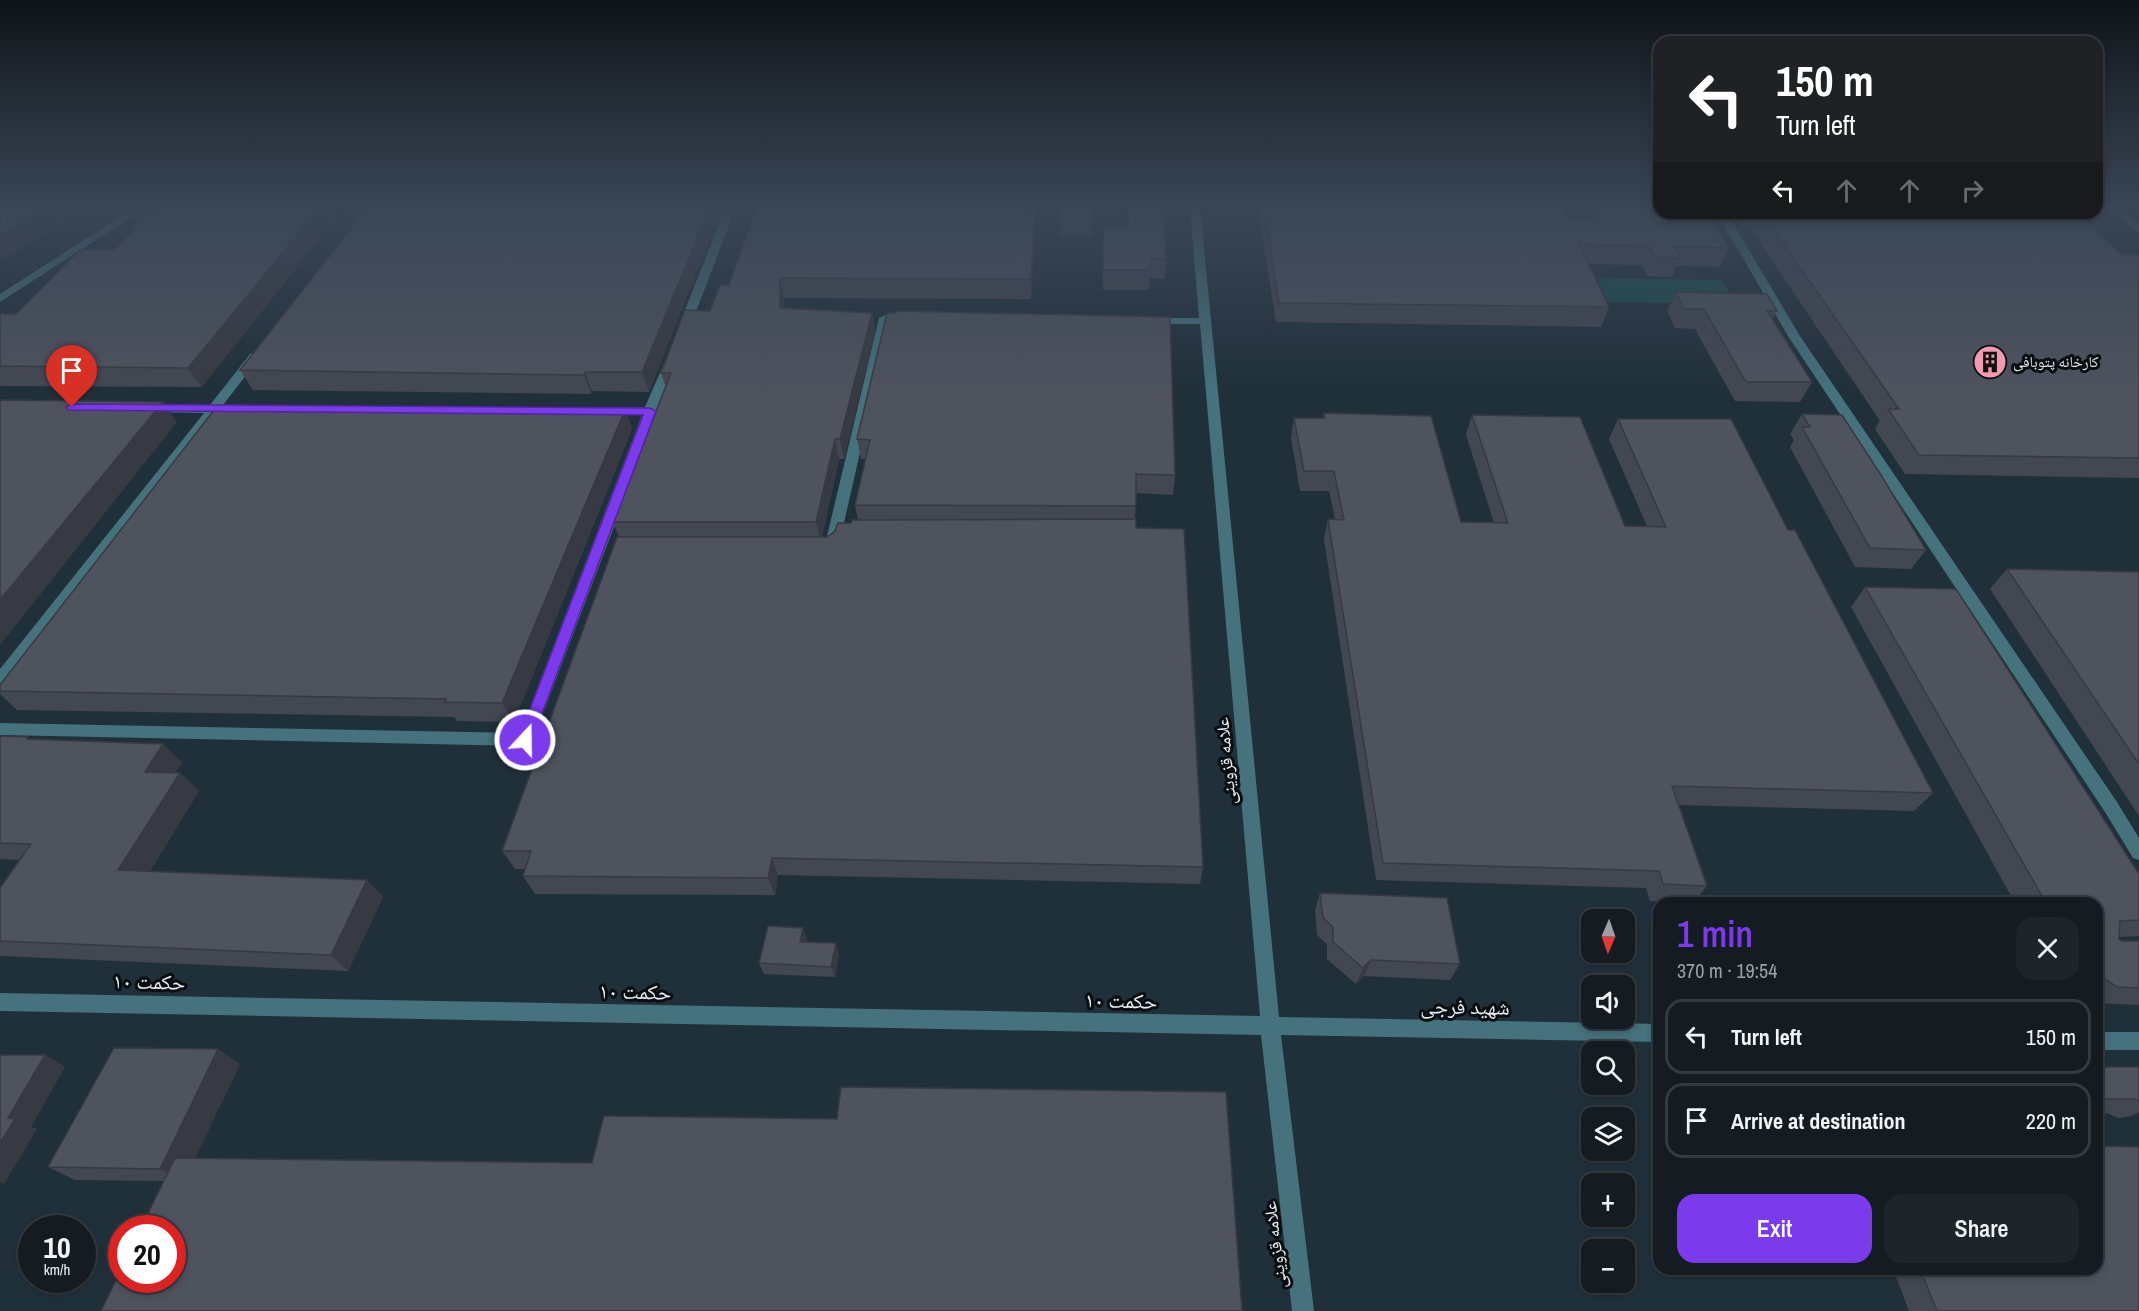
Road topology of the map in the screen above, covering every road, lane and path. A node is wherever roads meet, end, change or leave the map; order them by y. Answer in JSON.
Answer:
{"nodes":[{"id":1,"x":48,"y":268,"type":"edge"},
{"id":2,"x":707,"y":268,"type":"edge"},
{"id":3,"x":1201,"y":268,"type":"edge"},
{"id":4,"x":1754,"y":268,"type":"edge"},
{"id":5,"x":0,"y":299,"type":"edge"},
{"id":6,"x":920,"y":318,"type":"edge"},
{"id":7,"x":1140,"y":321,"type":"edge"},
{"id":8,"x":1206,"y":321,"type":"junction"},
{"id":9,"x":264,"y":345,"type":"edge"},
{"id":10,"x":131,"y":408,"type":"edge"},
{"id":11,"x":215,"y":409,"type":"junction"},
{"id":12,"x":250,"y":409,"type":"edge"},
{"id":13,"x":592,"y":411,"type":"edge"},
{"id":14,"x":650,"y":411,"type":"junction"},
{"id":15,"x":819,"y":549,"type":"edge"},
{"id":16,"x":0,"y":680,"type":"edge"},
{"id":17,"x":0,"y":729,"type":"edge"},
{"id":18,"x":2139,"y":853,"type":"edge"},
{"id":19,"x":0,"y":1002,"type":"edge"},
{"id":20,"x":1270,"y":1026,"type":"junction"},
{"id":21,"x":1653,"y":1033,"type":"edge"},
{"id":22,"x":2103,"y":1041,"type":"edge"},
{"id":23,"x":2139,"y":1041,"type":"edge"},
{"id":24,"x":1303,"y":1311,"type":"edge"}],
"edges":[{"from":1,"to":5,"type":"street"},
{"from":2,"to":14,"type":"street"},
{"from":3,"to":8,"type":"street","name":"علامه قزوینی"},
{"from":4,"to":18,"type":"street"},
{"from":6,"to":15,"type":"street"},
{"from":7,"to":8,"type":"street"},
{"from":8,"to":20,"type":"street","name":"علامه قزوینی"},
{"from":9,"to":11,"type":"street"},
{"from":10,"to":11,"type":"street"},
{"from":11,"to":12,"type":"street"},
{"from":11,"to":16,"type":"street"},
{"from":13,"to":14,"type":"street"},
{"from":14,"to":17,"type":"street"},
{"from":19,"to":20,"type":"street","name":"حکمت ۱۰"},
{"from":20,"to":21,"type":"street","name":"شهید فرجی"},
{"from":20,"to":24,"type":"street","name":"علامه قزوینی"},
{"from":22,"to":23,"type":"street"}]}
